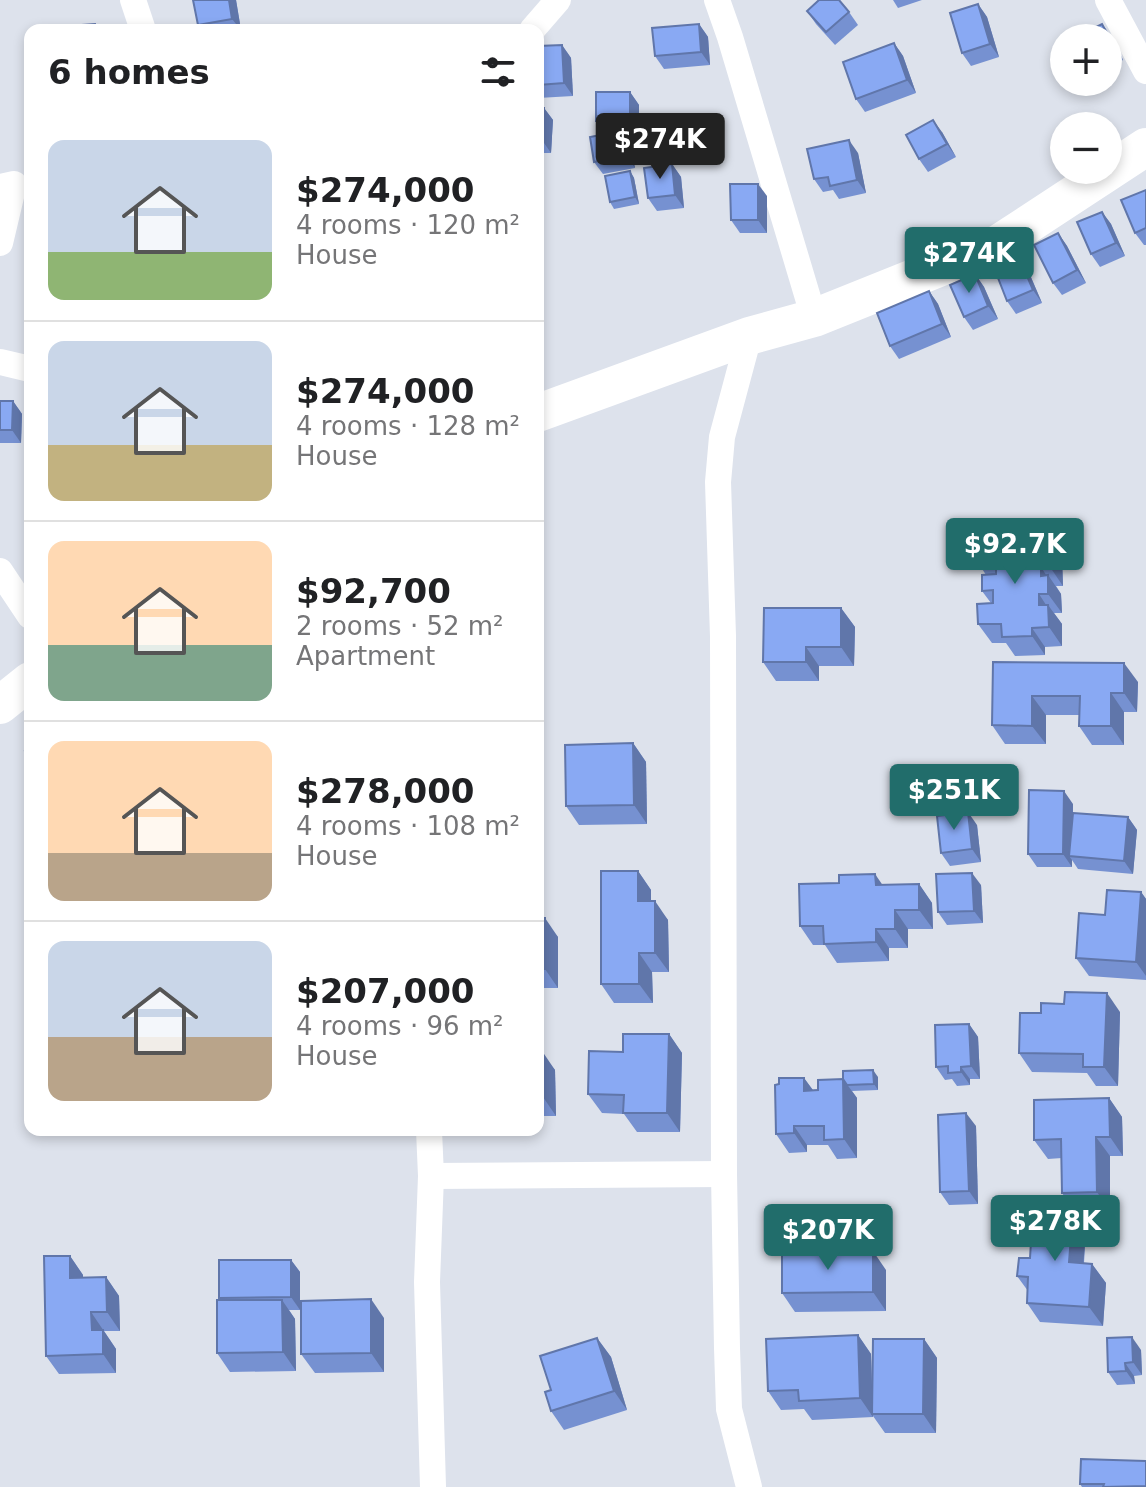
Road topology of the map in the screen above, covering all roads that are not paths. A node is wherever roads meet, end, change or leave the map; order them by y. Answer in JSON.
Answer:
{"nodes":[{"id":1,"x":133,"y":0,"type":"edge"},
{"id":2,"x":558,"y":0,"type":"edge"},
{"id":3,"x":717,"y":0,"type":"edge"},
{"id":4,"x":1108,"y":0,"type":"edge"},
{"id":5,"x":141,"y":24,"type":"edge"},
{"id":6,"x":537,"y":24,"type":"edge"},
{"id":7,"x":1146,"y":71,"type":"edge"},
{"id":8,"x":1146,"y":147,"type":"edge"},
{"id":9,"x":15,"y":182,"type":"edge"},
{"id":10,"x":0,"y":243,"type":"edge"},
{"id":11,"x":814,"y":318,"type":"junction"},
{"id":12,"x":749,"y":336,"type":"junction"},
{"id":13,"x":0,"y":362,"type":"edge"},
{"id":14,"x":24,"y":368,"type":"edge"},
{"id":15,"x":544,"y":411,"type":"edge"},
{"id":16,"x":0,"y":571,"type":"edge"},
{"id":17,"x":24,"y":607,"type":"edge"},
{"id":18,"x":24,"y":686,"type":"edge"},
{"id":19,"x":0,"y":705,"type":"edge"},
{"id":20,"x":429,"y":1136,"type":"edge"},
{"id":21,"x":724,"y":1174,"type":"junction"},
{"id":22,"x":431,"y":1176,"type":"junction"},
{"id":23,"x":433,"y":1487,"type":"edge"},
{"id":24,"x":749,"y":1487,"type":"edge"}],
"edges":[{"from":1,"to":5,"type":"street"},
{"from":2,"to":6,"type":"street"},
{"from":3,"to":11,"type":"street"},
{"from":4,"to":7,"type":"street"},
{"from":8,"to":11,"type":"street"},
{"from":9,"to":10,"type":"street"},
{"from":11,"to":12,"type":"street"},
{"from":12,"to":15,"type":"street"},
{"from":12,"to":21,"type":"street"},
{"from":13,"to":14,"type":"street"},
{"from":16,"to":17,"type":"street"},
{"from":18,"to":19,"type":"street"},
{"from":20,"to":22,"type":"street"},
{"from":21,"to":22,"type":"street"},
{"from":21,"to":24,"type":"street"},
{"from":22,"to":23,"type":"street"}]}
